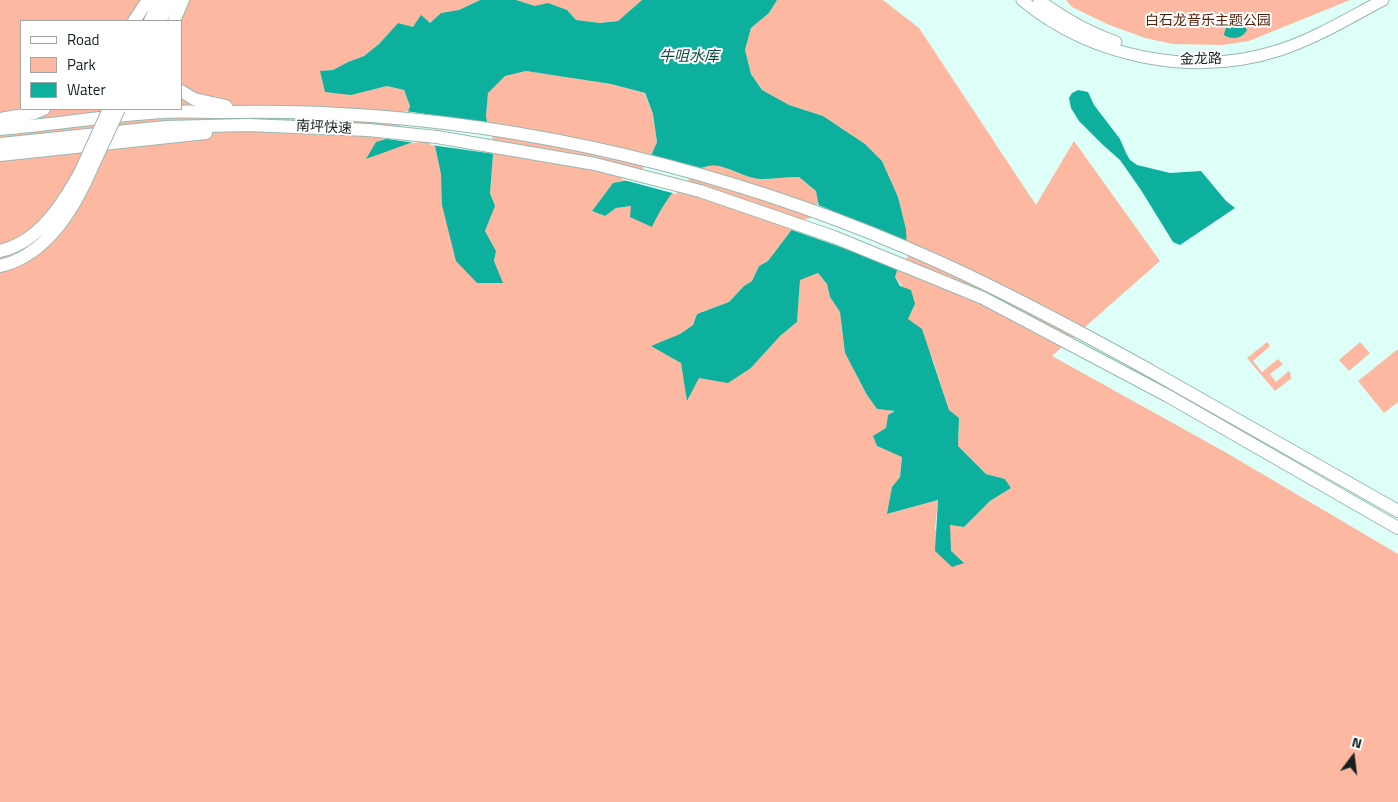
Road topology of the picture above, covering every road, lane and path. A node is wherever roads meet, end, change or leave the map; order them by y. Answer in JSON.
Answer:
{"nodes":[{"id":1,"x":148,"y":0,"type":"edge"},
{"id":2,"x":160,"y":0,"type":"edge"},
{"id":3,"x":171,"y":0,"type":"edge"},
{"id":4,"x":183,"y":0,"type":"edge"},
{"id":5,"x":1022,"y":0,"type":"edge"},
{"id":6,"x":1039,"y":0,"type":"edge"},
{"id":7,"x":1368,"y":0,"type":"edge"},
{"id":8,"x":1383,"y":0,"type":"edge"},
{"id":9,"x":135,"y":20,"type":"edge"},
{"id":10,"x":150,"y":20,"type":"edge"},
{"id":11,"x":161,"y":20,"type":"edge"},
{"id":12,"x":174,"y":20,"type":"edge"},
{"id":13,"x":182,"y":92,"type":"edge"},
{"id":14,"x":109,"y":110,"type":"edge"},
{"id":15,"x":119,"y":110,"type":"edge"},
{"id":16,"x":39,"y":111,"type":"edge"},
{"id":17,"x":283,"y":112,"type":"junction"},
{"id":18,"x":0,"y":119,"type":"edge"},
{"id":19,"x":281,"y":126,"type":"junction"},
{"id":20,"x":0,"y":129,"type":"edge"},
{"id":21,"x":0,"y":144,"type":"edge"},
{"id":22,"x":0,"y":155,"type":"edge"},
{"id":23,"x":84,"y":175,"type":"junction"},
{"id":24,"x":0,"y":251,"type":"edge"},
{"id":25,"x":0,"y":266,"type":"edge"},
{"id":26,"x":1398,"y":511,"type":"edge"},
{"id":27,"x":1398,"y":528,"type":"edge"}],
"edges":[{"from":1,"to":9,"type":"highway"},
{"from":2,"to":10,"type":"highway"},
{"from":3,"to":11,"type":"highway"},
{"from":4,"to":12,"type":"highway"},
{"from":5,"to":8,"type":"main road","name":"金龙路"},
{"from":6,"to":7,"type":"main road","name":"金龙路"},
{"from":13,"to":17,"type":"highway"},
{"from":14,"to":23,"type":"highway","bridge":true},
{"from":15,"to":23,"type":"highway","bridge":true},
{"from":16,"to":18,"type":"highway"},
{"from":17,"to":20,"type":"highway","bridge":true},
{"from":17,"to":26,"type":"highway","name":"南坪快速"},
{"from":19,"to":21,"type":"highway","bridge":true},
{"from":19,"to":22,"type":"highway","bridge":true},
{"from":19,"to":27,"type":"highway","name":"南坪快速"},
{"from":23,"to":24,"type":"highway"},
{"from":23,"to":25,"type":"highway"}]}
